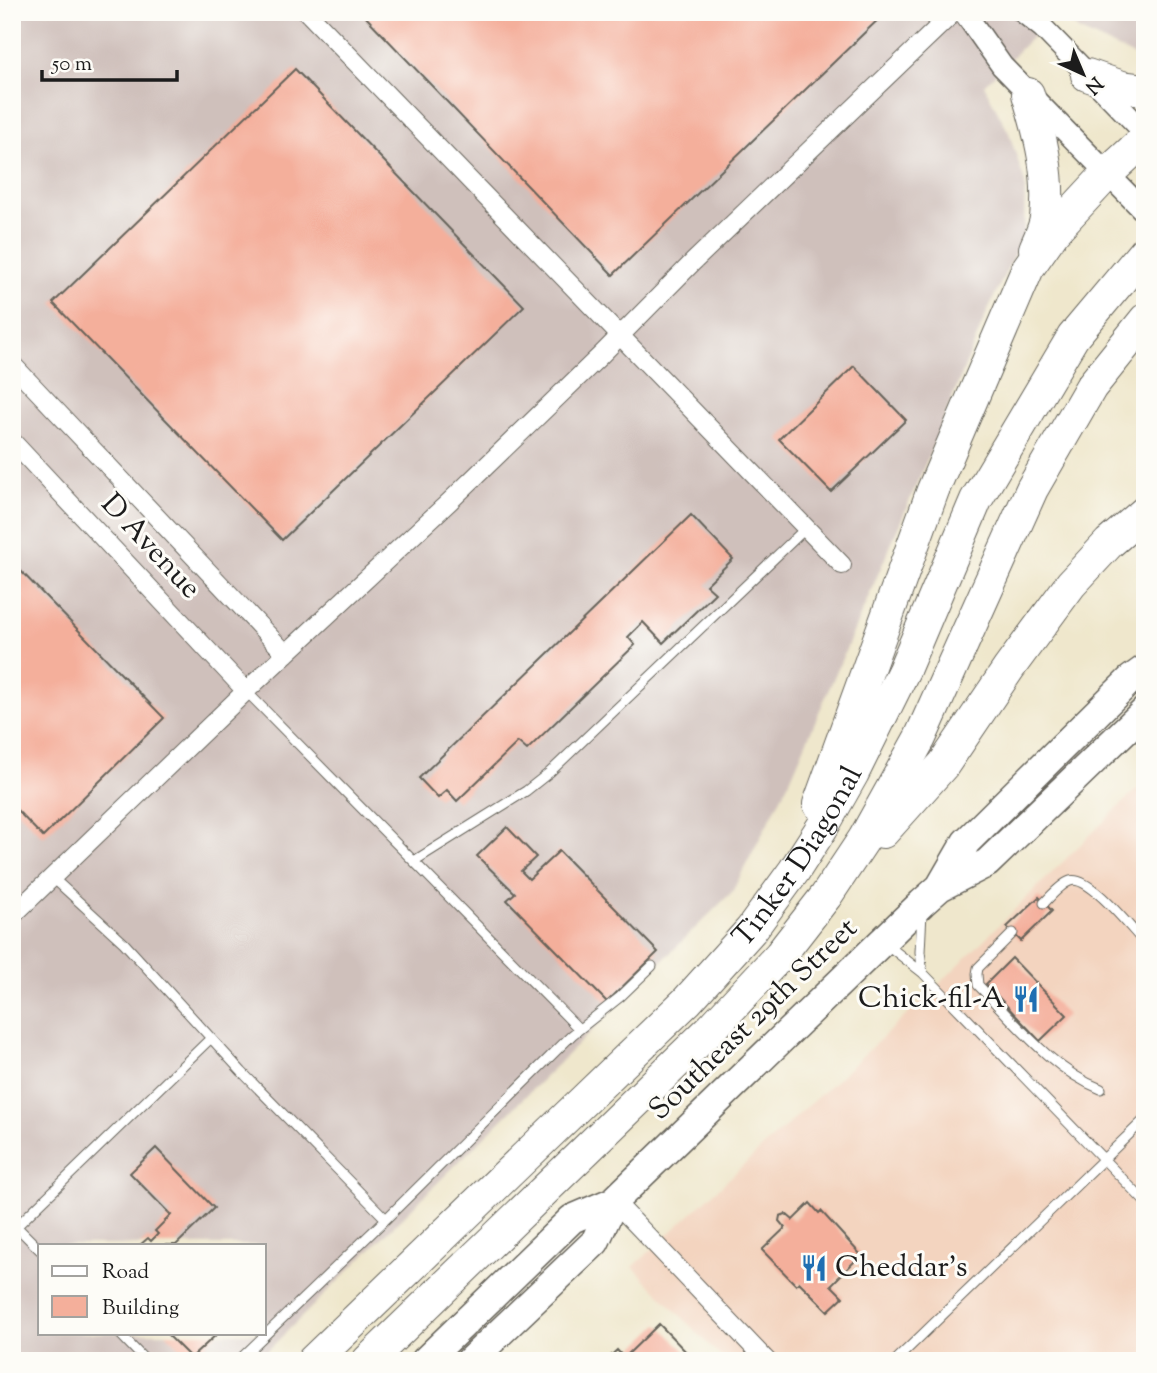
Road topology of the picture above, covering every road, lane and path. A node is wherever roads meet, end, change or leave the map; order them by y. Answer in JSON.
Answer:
{"nodes":[{"id":1,"x":307,"y":12,"type":"edge"},
{"id":2,"x":954,"y":12,"type":"edge"},
{"id":3,"x":964,"y":12,"type":"edge"},
{"id":4,"x":1023,"y":12,"type":"edge"},
{"id":5,"x":1087,"y":75,"type":"junction"},
{"id":6,"x":1145,"y":90,"type":"edge"},
{"id":7,"x":1028,"y":94,"type":"junction"},
{"id":8,"x":1145,"y":132,"type":"edge"},
{"id":9,"x":1145,"y":139,"type":"edge"},
{"id":10,"x":1107,"y":174,"type":"junction"},
{"id":11,"x":1145,"y":212,"type":"edge"},
{"id":12,"x":1145,"y":251,"type":"edge"},
{"id":13,"x":1028,"y":268,"type":"junction"},
{"id":14,"x":1145,"y":320,"type":"edge"},
{"id":15,"x":621,"y":335,"type":"junction"},
{"id":16,"x":12,"y":364,"type":"edge"},
{"id":17,"x":12,"y":441,"type":"edge"},
{"id":18,"x":1145,"y":512,"type":"edge"},
{"id":19,"x":806,"y":528,"type":"junction"},
{"id":20,"x":842,"y":565,"type":"dead end"},
{"id":21,"x":286,"y":654,"type":"junction"},
{"id":22,"x":1145,"y":669,"type":"edge"},
{"id":23,"x":246,"y":691,"type":"junction"},
{"id":24,"x":1145,"y":711,"type":"edge"},
{"id":25,"x":414,"y":861,"type":"junction"},
{"id":26,"x":794,"y":871,"type":"junction"},
{"id":27,"x":52,"y":877,"type":"junction"},
{"id":28,"x":826,"y":895,"type":"junction"},
{"id":29,"x":931,"y":895,"type":"junction"},
{"id":30,"x":1044,"y":903,"type":"dead end"},
{"id":31,"x":12,"y":916,"type":"edge"},
{"id":32,"x":1013,"y":933,"type":"dead end"},
{"id":33,"x":883,"y":942,"type":"junction"},
{"id":34,"x":1145,"y":943,"type":"edge"},
{"id":35,"x":652,"y":965,"type":"dead end"},
{"id":36,"x":923,"y":973,"type":"junction"},
{"id":37,"x":579,"y":1029,"type":"junction"},
{"id":38,"x":211,"y":1038,"type":"junction"},
{"id":39,"x":1101,"y":1089,"type":"dead end"},
{"id":40,"x":1145,"y":1119,"type":"edge"},
{"id":41,"x":1103,"y":1160,"type":"junction"},
{"id":42,"x":614,"y":1202,"type":"junction"},
{"id":43,"x":1145,"y":1202,"type":"edge"},
{"id":44,"x":386,"y":1219,"type":"junction"},
{"id":45,"x":15,"y":1224,"type":"edge"},
{"id":46,"x":38,"y":1248,"type":"edge"},
{"id":47,"x":120,"y":1334,"type":"edge"},
{"id":48,"x":146,"y":1361,"type":"edge"},
{"id":49,"x":238,"y":1361,"type":"edge"},
{"id":50,"x":313,"y":1361,"type":"edge"},
{"id":51,"x":369,"y":1361,"type":"edge"},
{"id":52,"x":425,"y":1361,"type":"edge"},
{"id":53,"x":470,"y":1361,"type":"edge"},
{"id":54,"x":767,"y":1361,"type":"edge"},
{"id":55,"x":895,"y":1361,"type":"edge"}],
"edges":[{"from":1,"to":15,"type":"street"},
{"from":2,"to":15,"type":"street"},
{"from":3,"to":7,"type":"street"},
{"from":4,"to":5,"type":"street"},
{"from":5,"to":6,"type":"highway"},
{"from":5,"to":8,"type":"street"},
{"from":7,"to":10,"type":"street"},
{"from":7,"to":13,"type":"highway"},
{"from":9,"to":10,"type":"highway"},
{"from":10,"to":11,"type":"street"},
{"from":10,"to":13,"type":"highway"},
{"from":12,"to":26,"type":"highway","name":"Tinker Diagonal"},
{"from":13,"to":26,"type":"highway"},
{"from":14,"to":28,"type":"highway","name":"Tinker Diagonal"},
{"from":15,"to":19,"type":"street"},
{"from":15,"to":21,"type":"street"},
{"from":16,"to":21,"type":"street"},
{"from":17,"to":23,"type":"street","name":"D Avenue"},
{"from":18,"to":28,"type":"highway"},
{"from":19,"to":20,"type":"street"},
{"from":19,"to":25,"type":"lane"},
{"from":21,"to":23,"type":"street"},
{"from":22,"to":29,"type":"main road","name":"Southeast 29th Street"},
{"from":23,"to":25,"type":"lane"},
{"from":23,"to":27,"type":"street"},
{"from":24,"to":29,"type":"main road","name":"Southeast 29th Street"},
{"from":25,"to":37,"type":"lane"},
{"from":26,"to":50,"type":"highway","name":"Tinker Diagonal"},
{"from":27,"to":31,"type":"street"},
{"from":27,"to":38,"type":"lane"},
{"from":28,"to":51,"type":"highway","name":"Tinker Diagonal"},
{"from":29,"to":33,"type":"main road","name":"Southeast 29th Street"},
{"from":29,"to":36,"type":"lane"},
{"from":30,"to":34,"type":"lane"},
{"from":32,"to":39,"type":"lane"},
{"from":33,"to":36,"type":"lane"},
{"from":33,"to":42,"type":"main road","name":"Southeast 29th Street"},
{"from":35,"to":37,"type":"lane"},
{"from":36,"to":41,"type":"lane"},
{"from":37,"to":44,"type":"lane"},
{"from":38,"to":44,"type":"lane"},
{"from":38,"to":45,"type":"lane"},
{"from":40,"to":41,"type":"lane"},
{"from":41,"to":43,"type":"lane"},
{"from":41,"to":55,"type":"lane"},
{"from":42,"to":52,"type":"main road","name":"Southeast 29th Street"},
{"from":42,"to":53,"type":"main road","name":"Southeast 29th Street"},
{"from":42,"to":54,"type":"street"},
{"from":44,"to":49,"type":"lane"},
{"from":45,"to":46,"type":"lane"},
{"from":47,"to":48,"type":"lane"}]}
